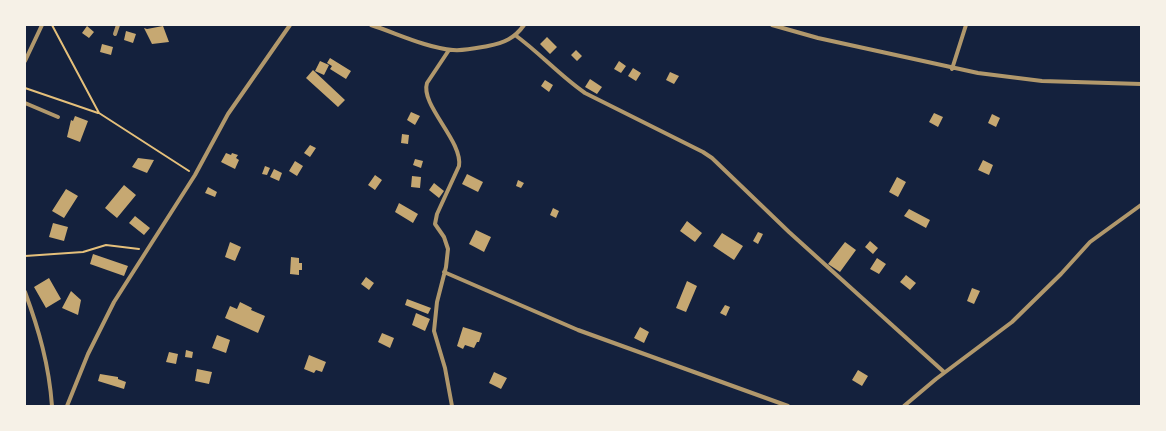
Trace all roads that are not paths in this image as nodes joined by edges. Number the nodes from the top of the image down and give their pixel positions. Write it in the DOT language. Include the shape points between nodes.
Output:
graph roads {
  1 [pos="42,25"];
  2 [pos="118,25"];
  3 [pos="290,25"];
  4 [pos="371,25"];
  5 [pos="524,25"];
  6 [pos="772,25"];
  7 [pos="966,25"];
  8 [pos="114,34"];
  9 [pos="515,35"];
  10 [pos="449,50"];
  11 [pos="25,61"];
  12 [pos="952,69"];
  13 [pos="1141,84"];
  14 [pos="25,103"];
  15 [pos="58,117"];
  16 [pos="1141,205"];
  17 [pos="444,272"];
  18 [pos="25,292"];
  19 [pos="944,372"];
  20 [pos="52,406"];
  21 [pos="67,406"];
  22 [pos="452,406"];
  23 [pos="788,406"];
  24 [pos="904,406"];
  1 -- 11 [label="street"];
  2 -- 8 [label="street"];
  3 -- 21 [label="street" via="228,114 195,175 106,316"];
  4 -- 10 [label="street"];
  5 -- 9 [label="street"];
  6 -- 12 [label="street"];
  7 -- 12 [label="street"];
  9 -- 10 [label="street" via="493,45"];
  9 -- 19 [label="street" via="585,93 712,158"];
  10 -- 17 [label="street" via="425,87 459,161 435,219 448,249"];
  12 -- 13 [label="street" via="1042,81"];
  14 -- 15 [label="street"];
  16 -- 19 [label="street" via="1090,242 1012,322"];
  17 -- 22 [label="street" via="434,331"];
  17 -- 23 [label="street" via="578,330"];
  18 -- 20 [label="street" via="43,344"];
  19 -- 24 [label="street"];
}
